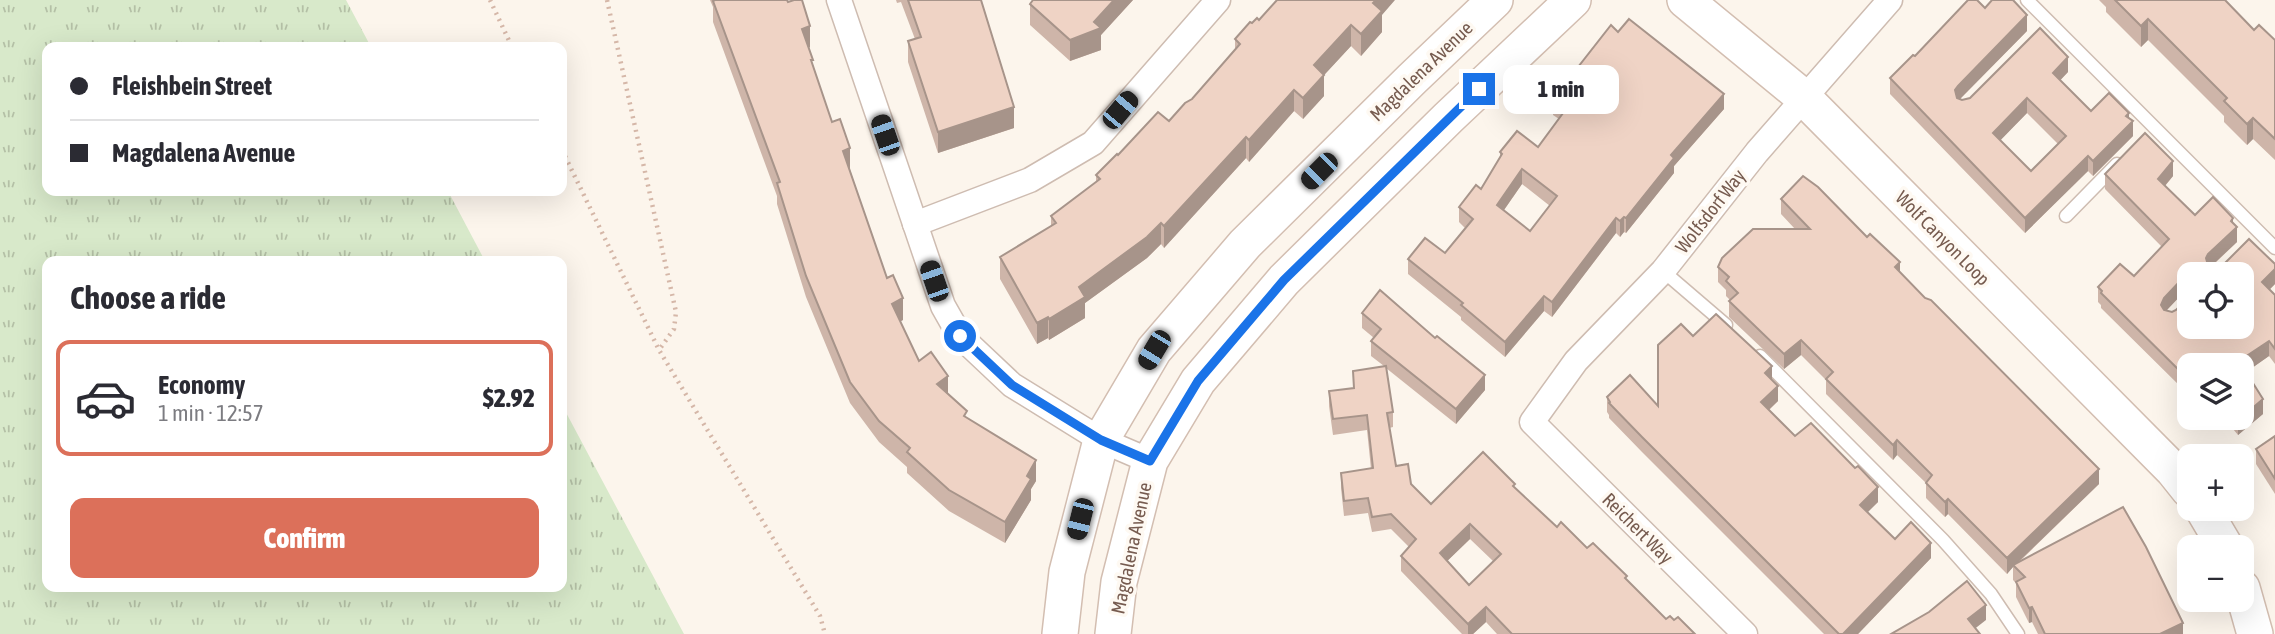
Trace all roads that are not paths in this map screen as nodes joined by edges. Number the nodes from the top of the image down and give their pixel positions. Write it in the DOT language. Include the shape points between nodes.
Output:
graph roads {
  1 [pos="839,0"];
  2 [pos="1217,0"];
  3 [pos="1495,0"];
  4 [pos="1573,0"];
  5 [pos="1685,0"];
  6 [pos="1890,0"];
  7 [pos="2027,0"];
  8 [pos="1803,97"];
  9 [pos="2154,127"];
  10 [pos="2144,137"];
  11 [pos="2125,156"];
  12 [pos="2066,216"];
  13 [pos="915,224"];
  14 [pos="2275,248"];
  15 [pos="1663,271"];
  16 [pos="1734,332"];
  17 [pos="1748,345"];
  18 [pos="1532,422"];
  19 [pos="1101,440"];
  20 [pos="1150,461"];
  21 [pos="2177,475"];
  22 [pos="2249,612"];
  23 [pos="1059,634"];
  24 [pos="1113,634"];
  25 [pos="1745,634"];
  26 [pos="2018,634"];
  27 [pos="2255,634"];
  1 -- 13 [label="street"];
  2 -- 13 [label="street" via="1093,143 1030,180"];
  3 -- 19 [label="street, Magdalena Avenue" via="1245,244 1154,350"];
  4 -- 20 [label="street, Magdalena Avenue" via="1284,280 1198,381"];
  5 -- 8 [label="street, Wolf Canyon Loop"];
  6 -- 8 [label="street, Wolfsdorf Way"];
  7 -- 9 [label="lane" via="2044,26"];
  8 -- 15 [label="street, Wolfsdorf Way"];
  8 -- 21 [label="street, Wolf Canyon Loop"];
  9 -- 10 [label="lane"];
  9 -- 14 [label="lane" via="2255,236"];
  11 -- 12 [label="lane"];
  13 -- 19 [label="street" via="943,306 960,336 1012,385"];
  15 -- 16 [label="lane"];
  15 -- 18 [label="street, Wolfsdorf Way" via="1576,361"];
  17 -- 26 [label="lane" via="1943,540 1991,594"];
  18 -- 25 [label="street, Reichert Way"];
  19 -- 20 [label="street"];
  19 -- 23 [label="street, Magdalena Avenue" via="1067,572"];
  20 -- 24 [label="street, Magdalena Avenue" via="1119,582"];
  22 -- 27 [label="street"];
}
